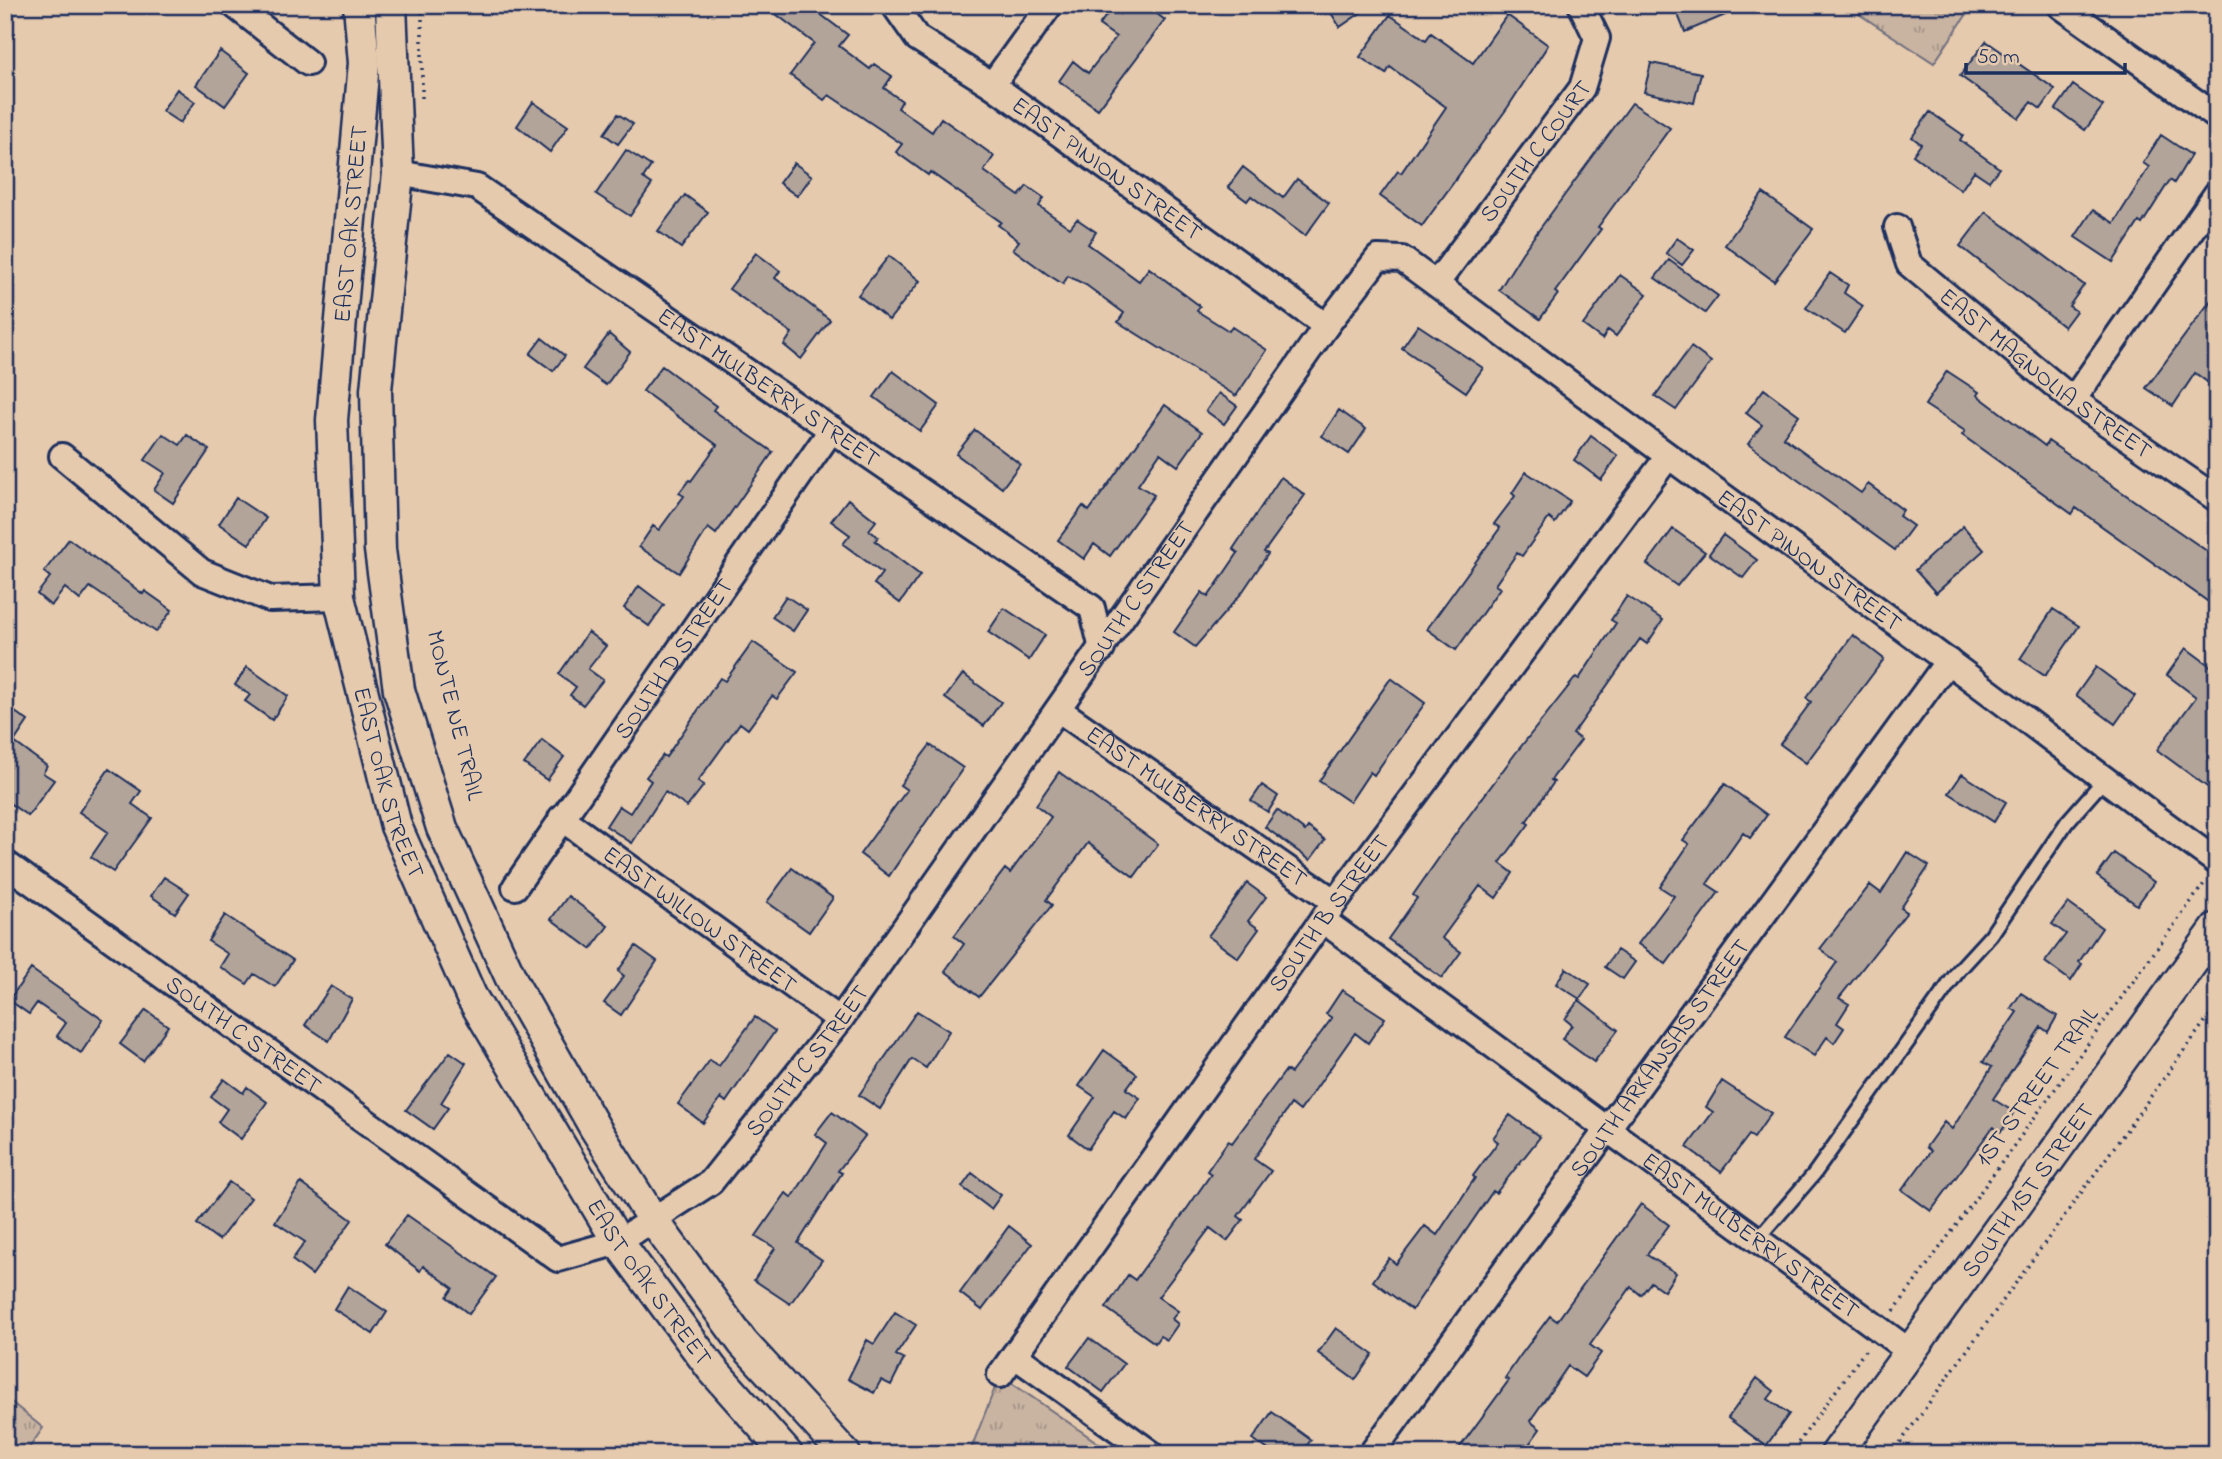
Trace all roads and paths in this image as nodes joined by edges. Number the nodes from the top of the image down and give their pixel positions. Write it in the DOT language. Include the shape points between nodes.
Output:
graph roads {
  1 [pos="234,5"];
  2 [pos="359,5"];
  3 [pos="391,5"];
  4 [pos="399,5"];
  5 [pos="422,5"];
  6 [pos="894,5"];
  7 [pos="1050,5"];
  8 [pos="1581,5"];
  9 [pos="2061,6"];
  10 [pos="395,35"];
  11 [pos="308,63"];
  12 [pos="992,85"];
  13 [pos="422,106"];
  14 [pos="2217,117"];
  15 [pos="398,173"];
  16 [pos="2217,193"];
  17 [pos="1897,227"];
  18 [pos="1402,259"];
  19 [pos="1436,284"];
  20 [pos="1326,326"];
  21 [pos="2073,400"];
  22 [pos="832,429"];
  23 [pos="62,456"];
  24 [pos="1667,458"];
  25 [pos="2217,499"];
  26 [pos="339,597"];
  27 [pos="1102,649"];
  28 [pos="1948,661"];
  29 [pos="1059,710"];
  30 [pos="2104,780"];
  31 [pos="561,818"];
  32 [pos="5,863"];
  33 [pos="2211,872"];
  34 [pos="515,887"];
  35 [pos="1330,911"];
  36 [pos="2217,928"];
  37 [pos="2217,1005"];
  38 [pos="840,1020"];
  39 [pos="1609,1128"];
  40 [pos="653,1220"];
  41 [pos="1758,1238"];
  42 [pos="618,1242"];
  43 [pos="1895,1310"];
  44 [pos="1868,1346"];
  45 [pos="1909,1351"];
  46 [pos="787,1454"];
  47 [pos="845,1454"];
  48 [pos="1152,1454"];
  49 [pos="1371,1454"];
  50 [pos="1790,1454"];
  51 [pos="1836,1454"];
  52 [pos="1892,1454"];
  1 -- 11 [label="street"];
  2 -- 26 [label="street, EAST OAK STREET" via="364,63 332,420"];
  3 -- 10 [label="street, EAST OAK STREET"];
  4 -- 10 [label="street, EAST OAK STREET"];
  5 -- 13 [label="path"];
  6 -- 12 [label="street, EAST PINION STREET" via="917,38"];
  7 -- 12 [label="street"];
  8 -- 19 [label="street, SOUTH C COURT" via="1597,38 1582,88"];
  9 -- 14 [label="street"];
  10 -- 15 [label="street, EAST OAK STREET"];
  12 -- 20 [label="street, EAST PINION STREET"];
  15 -- 22 [label="street, EAST MULBERRY STREET" via="477,187"];
  15 -- 40 [label="street, EAST OAK STREET" via="376,390 380,550 400,690 442,828 514,987"];
  16 -- 21 [label="street"];
  17 -- 21 [label="street, EAST MAGNOLIA STREET" via="1909,264"];
  18 -- 19 [label="street, EAST PINON STREET"];
  18 -- 20 [label="street, SOUTH C STREET" via="1378,258"];
  19 -- 24 [label="street, EAST PINON STREET"];
  20 -- 27 [label="street, SOUTH C STREET"];
  21 -- 25 [label="street, EAST MAGNOLIA STREET"];
  22 -- 27 [label="street, EAST MULBERRY STREET" via="1092,608"];
  22 -- 31 [label="street, SOUTH D STREET"];
  23 -- 26 [label="street" via="202,572 270,599"];
  24 -- 28 [label="street, EAST PINON STREET"];
  24 -- 35 [label="street, SOUTH B STREET"];
  26 -- 42 [label="street, EAST OAK STREET" via="401,838 471,996"];
  27 -- 29 [label="street, SOUTH C STREET"];
  28 -- 30 [label="street, EAST PINON STREET"];
  28 -- 39 [label="street, SOUTH ARKANSAS STREET"];
  29 -- 35 [label="street, EAST MULBERRY STREET"];
  29 -- 38 [label="street, SOUTH C STREET"];
  30 -- 33 [label="street, EAST PINON STREET"];
  30 -- 41 [label="lane" via="2067,822 1991,935 1959,970 1814,1174"];
  31 -- 34 [label="street, SOUTH D STREET"];
  31 -- 38 [label="street, EAST WILLOW STREET"];
  32 -- 42 [label="street, SOUTH C STREET" via="558,1259"];
  33 -- 43 [label="path, 1ST STREET TRAIL"];
  35 -- 39 [label="street, EAST MULBERRY STREET"];
  35 -- 48 [label="street, SOUTH B STREET" via="1007,1365"];
  36 -- 45 [label="street, SOUTH 1ST STREET"];
  37 -- 52 [label="path"];
  38 -- 40 [label="street, SOUTH C STREET" via="711,1182"];
  39 -- 41 [label="street, EAST MULBERRY STREET"];
  39 -- 49 [label="street, SOUTH ARKANSAS STREET"];
  40 -- 42 [label="street, SOUTH C STREET"];
  40 -- 47 [label="street, EAST OAK STREET" via="743,1343"];
  41 -- 45 [label="street, EAST MULBERRY STREET"];
  42 -- 46 [label="street, EAST OAK STREET" via="712,1369"];
  44 -- 50 [label="path"];
  45 -- 51 [label="street, SOUTH 1ST STREET"];
}
